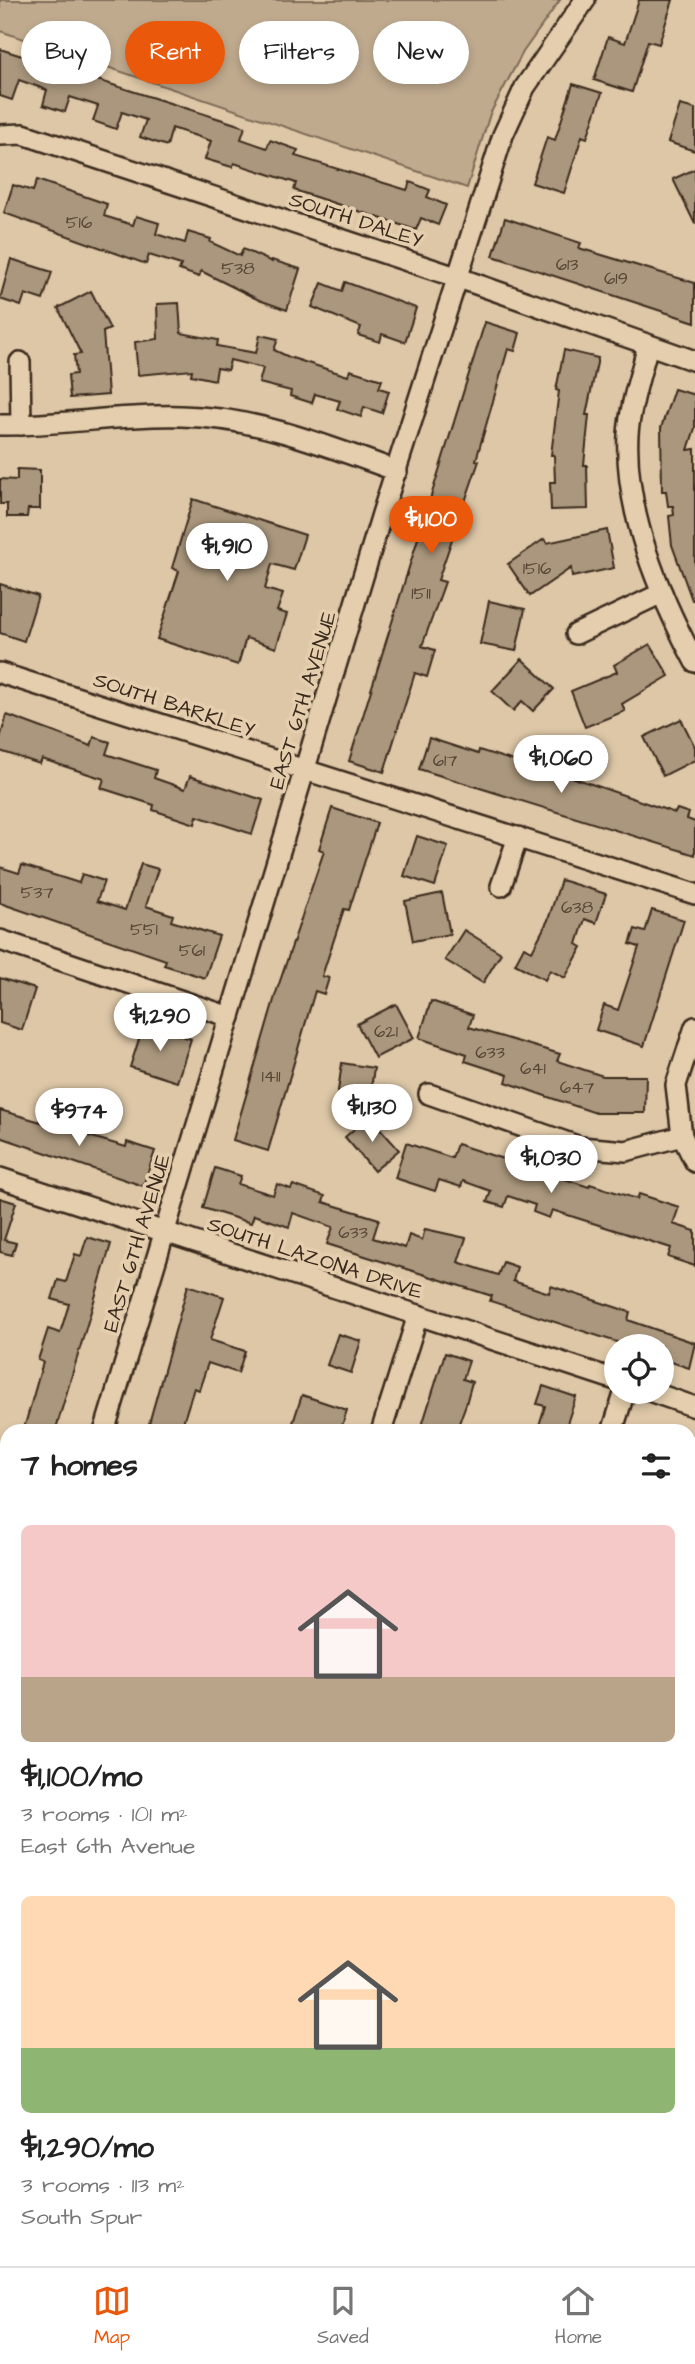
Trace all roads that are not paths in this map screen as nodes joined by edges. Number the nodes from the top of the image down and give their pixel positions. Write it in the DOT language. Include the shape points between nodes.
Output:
graph roads {
  1 [pos="585,0"];
  2 [pos="0,135"];
  3 [pos="459,278"];
  4 [pos="648,345"];
  5 [pos="695,361"];
  6 [pos="20,362"];
  7 [pos="0,425"];
  8 [pos="21,425"];
  9 [pos="397,471"];
  10 [pos="662,593"];
  11 [pos="576,634"];
  12 [pos="695,662"];
  13 [pos="0,673"];
  14 [pos="305,772"];
  15 [pos="518,837"];
  16 [pos="501,886"];
  17 [pos="695,894"];
  18 [pos="0,940"];
  19 [pos="230,1017"];
  20 [pos="695,1027"];
  21 [pos="429,1094"];
  22 [pos="682,1136"];
  23 [pos="695,1161"];
  24 [pos="0,1178"];
  25 [pos="164,1233"];
  26 [pos="418,1315"];
  27 [pos="604,1376"];
  28 [pos="674,1400"];
  29 [pos="621,1404"];
  30 [pos="695,1407"];
  31 [pos="106,1424"];
  32 [pos="384,1424"];
  33 [pos="615,1424"];
  1 -- 3 [label="street, EAST 6TH AVENUE" via="525,87 503,135"];
  2 -- 3 [label="street, SOUTH DALEY" via="23,134"];
  3 -- 4 [label="street, SOUTH DALEY"];
  3 -- 9 [label="street, EAST 6TH AVENUE"];
  4 -- 5 [label="street, SOUTH DALEY"];
  4 -- 10 [label="street" via="628,433 633,503"];
  6 -- 8 [label="street"];
  7 -- 8 [label="street"];
  8 -- 9 [label="street" via="110,416 184,416 303,437"];
  9 -- 14 [label="street, EAST 6TH AVENUE"];
  10 -- 11 [label="street"];
  10 -- 12 [label="street"];
  13 -- 14 [label="street, SOUTH BARKLEY"];
  14 -- 15 [label="street, SOUTH BARKLEY"];
  14 -- 19 [label="street, EAST 6TH AVENUE"];
  15 -- 16 [label="street"];
  15 -- 17 [label="street, SOUTH BARKLEY"];
  18 -- 19 [label="street"];
  19 -- 25 [label="street, EAST 6TH AVENUE"];
  20 -- 22 [label="street" via="676,1085"];
  21 -- 22 [label="street" via="580,1147 626,1151"];
  22 -- 23 [label="street"];
  24 -- 25 [label="street, SOUTH LAZONA DRIVE"];
  25 -- 26 [label="street, SOUTH LAZONA DRIVE"];
  25 -- 31 [label="street, EAST 6TH AVENUE"];
  26 -- 27 [label="street, SOUTH LAZONA DRIVE"];
  26 -- 32 [label="street"];
  28 -- 30 [label="street"];
  29 -- 33 [label="street"];
}
